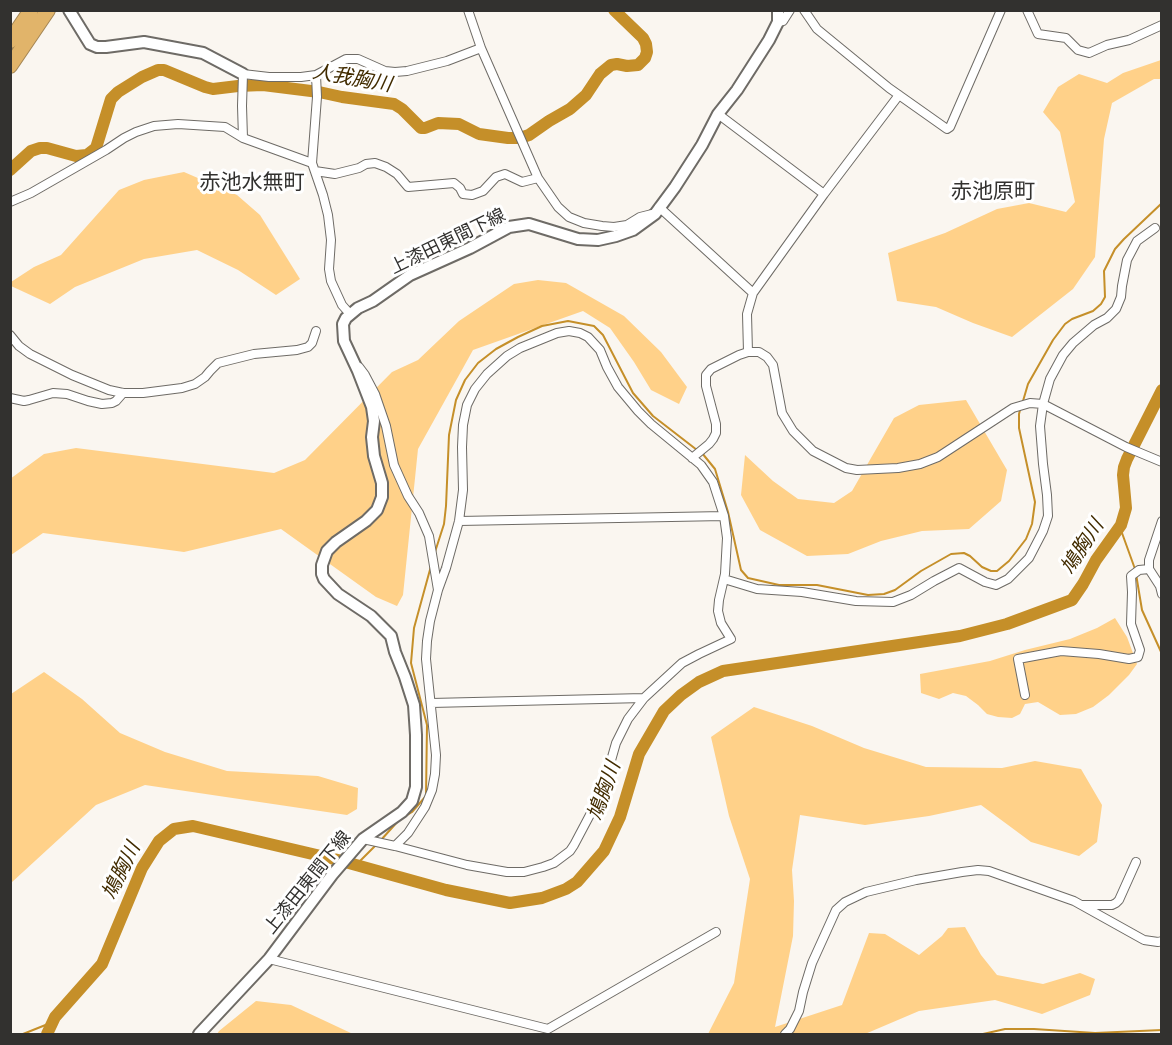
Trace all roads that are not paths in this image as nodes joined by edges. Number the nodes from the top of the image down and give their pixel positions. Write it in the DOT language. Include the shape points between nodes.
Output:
graph roads {
  1 [pos="31,10"];
  2 [pos="48,10"];
  3 [pos="69,10"];
  4 [pos="468,10"];
  5 [pos="778,10"];
  6 [pos="790,10"];
  7 [pos="804,10"];
  8 [pos="1001,10"];
  9 [pos="1028,10"];
  10 [pos="778,22"];
  11 [pos="1161,25"];
  12 [pos="10,41"];
  13 [pos="481,48"];
  14 [pos="10,66"];
  15 [pos="243,74"];
  16 [pos="316,75"];
  17 [pos="898,95"];
  18 [pos="718,114"];
  19 [pos="243,138"];
  20 [pos="313,167"];
  21 [pos="538,178"];
  22 [pos="824,194"];
  23 [pos="10,202"];
  24 [pos="657,211"];
  25 [pos="1155,228"];
  26 [pos="753,293"];
  27 [pos="350,314"];
  28 [pos="316,331"];
  29 [pos="10,335"];
  30 [pos="748,352"];
  31 [pos="350,357"];
  32 [pos="123,393"];
  33 [pos="10,398"];
  34 [pos="1043,404"];
  35 [pos="692,458"];
  36 [pos="1161,462"];
  37 [pos="724,516"];
  38 [pos="459,520"];
  39 [pos="1161,521"];
  40 [pos="1149,569"];
  41 [pos="724,579"];
  42 [pos="438,590"];
  43 [pos="1161,594"];
  44 [pos="1025,695"];
  45 [pos="644,698"];
  46 [pos="431,703"];
  47 [pos="363,839"];
  48 [pos="395,846"];
  49 [pos="1136,862"];
  50 [pos="1081,905"];
  51 [pos="716,932"];
  52 [pos="1161,941"];
  53 [pos="268,959"];
  54 [pos="199,1035"];
  55 [pos="785,1035"];
  1 -- 12 [label="highway"];
  2 -- 14 [label="highway"];
  3 -- 15 [label="main road" via="90,44 97,47 144,42 203,53"];
  4 -- 13 [label="street"];
  5 -- 10 [label="main road, 上漆田東間下線"];
  6 -- 10 [label="street"];
  7 -- 17 [label="street" via="817,29"];
  8 -- 17 [label="street" via="950,127 947,129"];
  9 -- 11 [label="street" via="1038,34 1066,38 1078,50 1089,53"];
  10 -- 18 [label="main road, 上漆田東間下線" via="742,83"];
  13 -- 16 [label="street" via="447,61 395,72 346,59"];
  13 -- 21 [label="street"];
  15 -- 16 [label="street"];
  15 -- 19 [label="street"];
  16 -- 20 [label="street"];
  17 -- 22 [label="street"];
  18 -- 22 [label="street"];
  18 -- 24 [label="main road, 上漆田東間下線"];
  19 -- 20 [label="street"];
  19 -- 23 [label="street" via="225,127 154,126 124,138 31,194"];
  20 -- 21 [label="street" via="335,174 375,163 397,174 408,187 454,183 463,194 472,195 505,174 522,182"];
  20 -- 27 [label="street" via="328,215 331,281"];
  21 -- 24 [label="street" via="558,207 584,223 627,225"];
  22 -- 26 [label="street"];
  24 -- 26 [label="street"];
  24 -- 27 [label="main road, 上漆田東間下線" via="633,230 598,240 578,239 529,224 509,227 410,275"];
  25 -- 34 [label="street" via="1137,241 1127,260 1116,309 1063,355"];
  26 -- 30 [label="street" via="747,314"];
  27 -- 31 [label="main road, 上漆田東間下線" via="343,324"];
  28 -- 32 [label="street" via="308,347 218,363 195,384"];
  29 -- 32 [label="street" via="30,354 72,375"];
  30 -- 34 [label="street" via="759,352 773,365 782,413 803,442 813,451 857,470 920,464 938,457 1013,408"];
  30 -- 35 [label="street" via="706,375 716,433"];
  31 -- 42 [label="street" via="375,394 394,465 429,536"];
  31 -- 47 [label="main road, 上漆田東間下線" via="372,407 374,456 382,497 366,521 327,551 322,574 338,594 371,616 391,636 414,705 416,735 416,788 412,801"];
  32 -- 33 [label="street" via="116,401 102,404 53,393 24,401"];
  34 -- 36 [label="street"];
  34 -- 41 [label="street" via="1040,426 1047,516 1029,558 1004,582 985,582 959,568 893,602 757,589"];
  35 -- 37 [label="street" via="711,477"];
  35 -- 38 [label="street" via="638,411 618,387 600,350 588,336 557,333 507,356 475,389 463,425"];
  37 -- 38 [label="street"];
  37 -- 41 [label="street"];
  38 -- 42 [label="street"];
  39 -- 40 [label="street"];
  40 -- 43 [label="street"];
  40 -- 44 [label="street" via="1131,576 1131,624 1140,650 1138,657 1061,651 1018,659"];
  41 -- 45 [label="street" via="718,611 731,639 682,663"];
  42 -- 46 [label="street" via="427,642"];
  45 -- 46 [label="street"];
  45 -- 48 [label="street" via="616,743 579,837 555,863 524,872 507,872"];
  46 -- 48 [label="street" via="436,755 432,790 408,833"];
  47 -- 48 [label="street"];
  47 -- 53 [label="main road, 上漆田東間下線"];
  49 -- 50 [label="street" via="1116,903"];
  50 -- 52 [label="street" via="1144,940"];
  50 -- 55 [label="street" via="978,870 866,892 836,909 812,963 799,1011"];
  51 -- 53 [label="street" via="548,1029"];
  53 -- 54 [label="main road, 上漆田東間下線"];
}
